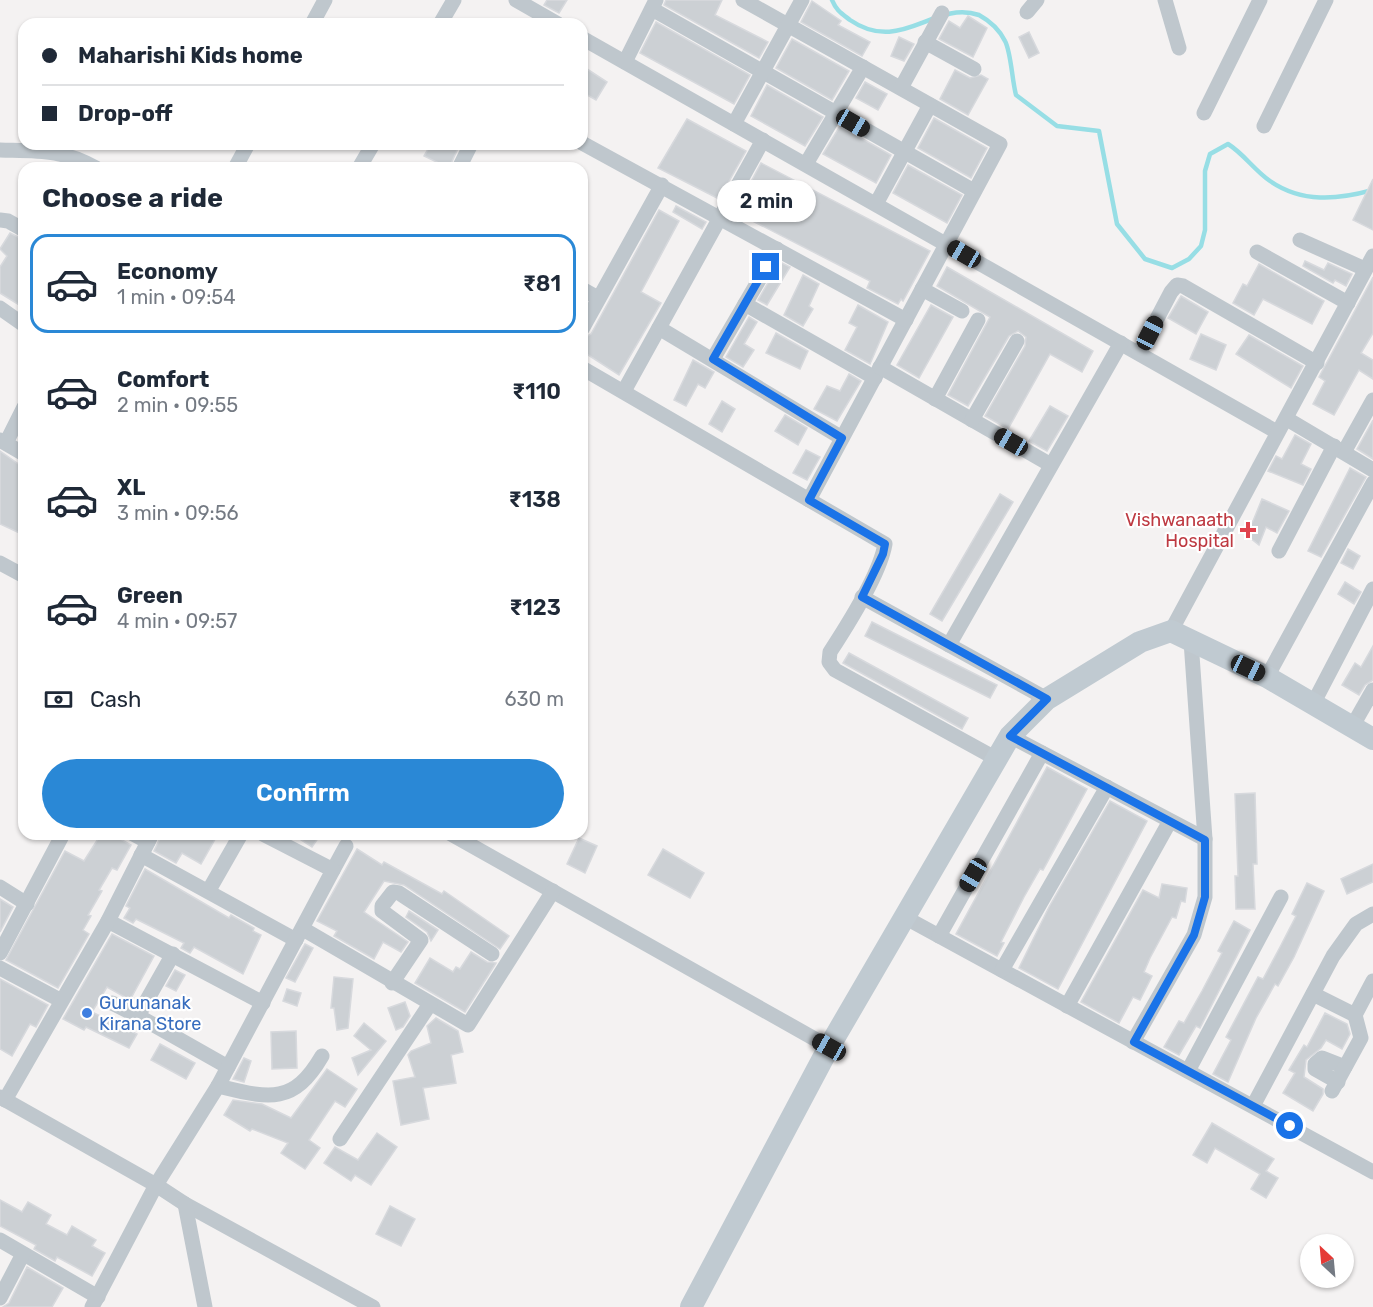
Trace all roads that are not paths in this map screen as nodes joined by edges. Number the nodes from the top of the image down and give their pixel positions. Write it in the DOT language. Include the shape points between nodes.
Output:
graph roads {
  1 [pos="325,0"];
  2 [pos="454,0"];
  3 [pos="516,0"];
  4 [pos="743,0"];
  5 [pos="802,0"];
  6 [pos="1037,0"];
  7 [pos="1165,0"];
  8 [pos="1260,0"];
  9 [pos="1326,0"];
  10 [pos="654,4"];
  11 [pos="1027,12"];
  12 [pos="942,13"];
  13 [pos="315,18"];
  14 [pos="444,18"];
  15 [pos="548,18"];
  16 [pos="789,26"];
  17 [pos="588,41"];
  18 [pos="925,42"];
  19 [pos="1179,48"];
  20 [pos="625,62"];
  21 [pos="863,68"];
  22 [pos="974,69"];
  23 [pos="763,72"];
  24 [pos="901,88"];
  25 [pos="930,105"];
  26 [pos="836,113"];
  27 [pos="1204,113"];
  28 [pos="734,124"];
  29 [pos="1264,126"];
  30 [pos="763,140"];
  31 [pos="588,146"];
  32 [pos="0,150"];
  33 [pos="904,152"];
  34 [pos="73,162"];
  35 [pos="806,164"];
  36 [pos="662,185"];
  37 [pos="974,191"];
  38 [pos="876,204"];
  39 [pos="720,217"];
  40 [pos="0,220"];
  41 [pos="18,227"];
  42 [pos="1300,240"];
  43 [pos="946,244"];
  44 [pos="777,249"];
  45 [pos="1257,252"];
  46 [pos="1369,263"];
  47 [pos="922,289"];
  48 [pos="588,292"];
  49 [pos="598,298"];
  50 [pos="1348,303"];
  51 [pos="745,304"];
  52 [pos="0,308"];
  53 [pos="962,311"];
  54 [pos="588,317"];
  55 [pos="906,320"];
  56 [pos="978,320"];
  57 [pos="18,321"];
  58 [pos="659,328"];
  59 [pos="1017,341"];
  60 [pos="1121,344"];
  61 [pos="1139,353"];
  62 [pos="713,359"];
  63 [pos="1317,363"];
  64 [pos="588,371"];
  65 [pos="877,373"];
  66 [pos="624,392"];
  67 [pos="935,399"];
  68 [pos="1373,400"];
  69 [pos="18,416"];
  70 [pos="1287,419"];
  71 [pos="972,420"];
  72 [pos="1277,432"];
  73 [pos="842,438"];
  74 [pos="3,441"];
  75 [pos="1339,449"];
  76 [pos="18,450"];
  77 [pos="1051,465"];
  78 [pos="1373,470"];
  79 [pos="1373,483"];
  80 [pos="809,500"];
  81 [pos="1279,550"];
  82 [pos="0,563"];
  83 [pos="18,572"];
  84 [pos="1373,589"];
  85 [pos="862,597"];
  86 [pos="1181,636"];
  87 [pos="949,645"];
  88 [pos="1267,677"];
  89 [pos="1373,690"];
  90 [pos="1047,699"];
  91 [pos="1313,704"];
  92 [pos="1352,727"];
  93 [pos="1010,736"];
  94 [pos="1373,739"];
  95 [pos="1042,753"];
  96 [pos="995,758"];
  97 [pos="1107,787"];
  98 [pos="1170,820"];
  99 [pos="60,840"];
  100 [pos="238,840"];
  101 [pos="275,840"];
  102 [pos="462,840"];
  103 [pos="1205,840"];
  104 [pos="147,844"];
  105 [pos="346,846"];
  106 [pos="333,870"];
  107 [pos="0,887"];
  108 [pos="209,890"];
  109 [pos="553,891"];
  110 [pos="1281,897"];
  111 [pos="27,904"];
  112 [pos="1373,914"];
  113 [pos="906,918"];
  114 [pos="108,921"];
  115 [pos="300,935"];
  116 [pos="939,936"];
  117 [pos="0,953"];
  118 [pos="173,954"];
  119 [pos="492,954"];
  120 [pos="0,968"];
  121 [pos="1002,970"];
  122 [pos="1373,981"];
  123 [pos="392,983"];
  124 [pos="1313,994"];
  125 [pos="60,1000"];
  126 [pos="111,1002"];
  127 [pos="262,1003"];
  128 [pos="430,1004"];
  129 [pos="1067,1005"];
  130 [pos="1355,1015"];
  131 [pos="138,1016"];
  132 [pos="1367,1041"];
  133 [pos="1134,1042"];
  134 [pos="829,1047"];
  135 [pos="322,1056"];
  136 [pos="228,1067"];
  137 [pos="1345,1067"];
  138 [pos="1188,1071"];
  139 [pos="218,1086"];
  140 [pos="2,1098"];
  141 [pos="1253,1106"];
  142 [pos="340,1139"];
  143 [pos="1373,1172"];
  144 [pos="156,1185"];
  145 [pos="185,1204"];
  146 [pos="0,1240"];
  147 [pos="23,1254"];
  148 [pos="0,1298"];
  149 [pos="95,1302"];
  150 [pos="205,1307"];
  151 [pos="373,1307"];
  152 [pos="691,1307"];
  1 -- 13 [label="street"];
  2 -- 14 [label="street"];
  3 -- 15 [label="street"];
  4 -- 16 [label="street"];
  5 -- 16 [label="street"];
  6 -- 11 [label="street"];
  7 -- 19 [label="street"];
  8 -- 27 [label="street"];
  9 -- 29 [label="street"];
  10 -- 20 [label="street"];
  10 -- 23 [label="street"];
  12 -- 18 [label="street"];
  16 -- 21 [label="street"];
  16 -- 23 [label="street"];
  17 -- 20 [label="street"];
  18 -- 22 [label="street"];
  18 -- 24 [label="street"];
  20 -- 28 [label="street"];
  21 -- 24 [label="street"];
  21 -- 26 [label="street"];
  23 -- 26 [label="street"];
  23 -- 28 [label="street"];
  24 -- 25 [label="street"];
  25 -- 33 [label="street"];
  25 -- 37 [label="street" via="1000,144"];
  26 -- 33 [label="street"];
  26 -- 35 [label="street"];
  28 -- 30 [label="street"];
  30 -- 35 [label="street"];
  30 -- 39 [label="street"];
  31 -- 36 [label="street"];
  32 -- 34 [label="street" via="60,152"];
  33 -- 37 [label="street"];
  33 -- 38 [label="street"];
  35 -- 38 [label="street"];
  36 -- 39 [label="street"];
  36 -- 49 [label="street"];
  37 -- 43 [label="street"];
  38 -- 43 [label="street"];
  39 -- 44 [label="street"];
  39 -- 58 [label="street"];
  40 -- 41 [label="street"];
  42 -- 46 [label="street"];
  43 -- 47 [label="street"];
  43 -- 60 [label="street"];
  44 -- 51 [label="street"];
  44 -- 55 [label="street"];
  45 -- 50 [label="street"];
  46 -- 50 [label="street"];
  47 -- 53 [label="street"];
  47 -- 55 [label="street"];
  48 -- 49 [label="street"];
  49 -- 54 [label="street"];
  50 -- 63 [label="street"];
  51 -- 62 [label="street"];
  51 -- 65 [label="street"];
  52 -- 57 [label="street"];
  55 -- 65 [label="street"];
  56 -- 67 [label="street"];
  58 -- 62 [label="street"];
  58 -- 66 [label="street"];
  59 -- 71 [label="street"];
  60 -- 61 [label="street"];
  60 -- 77 [label="street"];
  61 -- 63 [label="street" via="1177,285"];
  61 -- 72 [label="street"];
  62 -- 73 [label="street"];
  63 -- 70 [label="street"];
  64 -- 66 [label="street"];
  65 -- 67 [label="street"];
  65 -- 73 [label="street"];
  66 -- 80 [label="street"];
  67 -- 71 [label="street"];
  68 -- 75 [label="street"];
  69 -- 74 [label="street"];
  70 -- 72 [label="street"];
  70 -- 75 [label="street"];
  71 -- 77 [label="street"];
  72 -- 86 [label="street"];
  73 -- 80 [label="street"];
  74 -- 76 [label="street"];
  75 -- 78 [label="street"];
  75 -- 81 [label="street"];
  77 -- 87 [label="street"];
  79 -- 88 [label="street"];
  80 -- 85 [label="street" via="885,544"];
  82 -- 83 [label="street"];
  84 -- 91 [label="street"];
  85 -- 87 [label="street"];
  85 -- 96 [label="street" via="830,652 829,662 835,670"];
  86 -- 88 [label="street"];
  86 -- 90 [label="street" via="1140,642"];
  86 -- 103 [label="street"];
  87 -- 90 [label="street"];
  88 -- 91 [label="street"];
  89 -- 92 [label="street"];
  90 -- 93 [label="street"];
  91 -- 92 [label="street"];
  92 -- 94 [label="street"];
  93 -- 95 [label="street"];
  93 -- 96 [label="street"];
  95 -- 97 [label="street"];
  95 -- 116 [label="street"];
  96 -- 113 [label="street"];
  97 -- 98 [label="street"];
  97 -- 121 [label="street"];
  98 -- 103 [label="street"];
  98 -- 129 [label="street"];
  99 -- 111 [label="street"];
  100 -- 108 [label="street"];
  101 -- 106 [label="street"];
  102 -- 109 [label="street"];
  103 -- 133 [label="street" via="1205,897 1194,935"];
  104 -- 108 [label="street"];
  104 -- 114 [label="street"];
  105 -- 106 [label="street"];
  106 -- 115 [label="street"];
  107 -- 111 [label="street"];
  108 -- 115 [label="street"];
  109 -- 128 [label="street" via="468,1025"];
  109 -- 134 [label="street"];
  110 -- 138 [label="street"];
  111 -- 117 [label="street"];
  112 -- 124 [label="street" via="1356,924"];
  113 -- 116 [label="street"];
  113 -- 134 [label="street"];
  114 -- 118 [label="street"];
  114 -- 125 [label="street"];
  115 -- 123 [label="street"];
  115 -- 127 [label="street"];
  116 -- 121 [label="street"];
  118 -- 127 [label="street"];
  118 -- 131 [label="street"];
  119 -- 123 [label="street" via="393,892 382,911 421,940"];
  120 -- 125 [label="street"];
  121 -- 129 [label="street"];
  122 -- 130 [label="street"];
  123 -- 128 [label="street"];
  124 -- 130 [label="street"];
  124 -- 141 [label="street"];
  125 -- 140 [label="street"];
  126 -- 131 [label="street"];
  127 -- 136 [label="street"];
  128 -- 142 [label="street"];
  129 -- 133 [label="street"];
  130 -- 132 [label="street"];
  131 -- 136 [label="street"];
  132 -- 137 [label="street"];
  133 -- 138 [label="street"];
  134 -- 152 [label="street"];
  135 -- 139 [label="street" via="310,1078 290,1093 254,1094"];
  136 -- 139 [label="street"];
  137 -- 137 [label="street" via="1335,1086 1315,1069 1315,1064 1322,1058"];
  138 -- 141 [label="street"];
  139 -- 144 [label="street"];
  140 -- 144 [label="street"];
  141 -- 143 [label="street"];
  144 -- 145 [label="street"];
  144 -- 149 [label="street"];
  145 -- 150 [label="street"];
  145 -- 151 [label="street"];
  146 -- 147 [label="street"];
  147 -- 148 [label="street"];
  147 -- 149 [label="street"];
}
